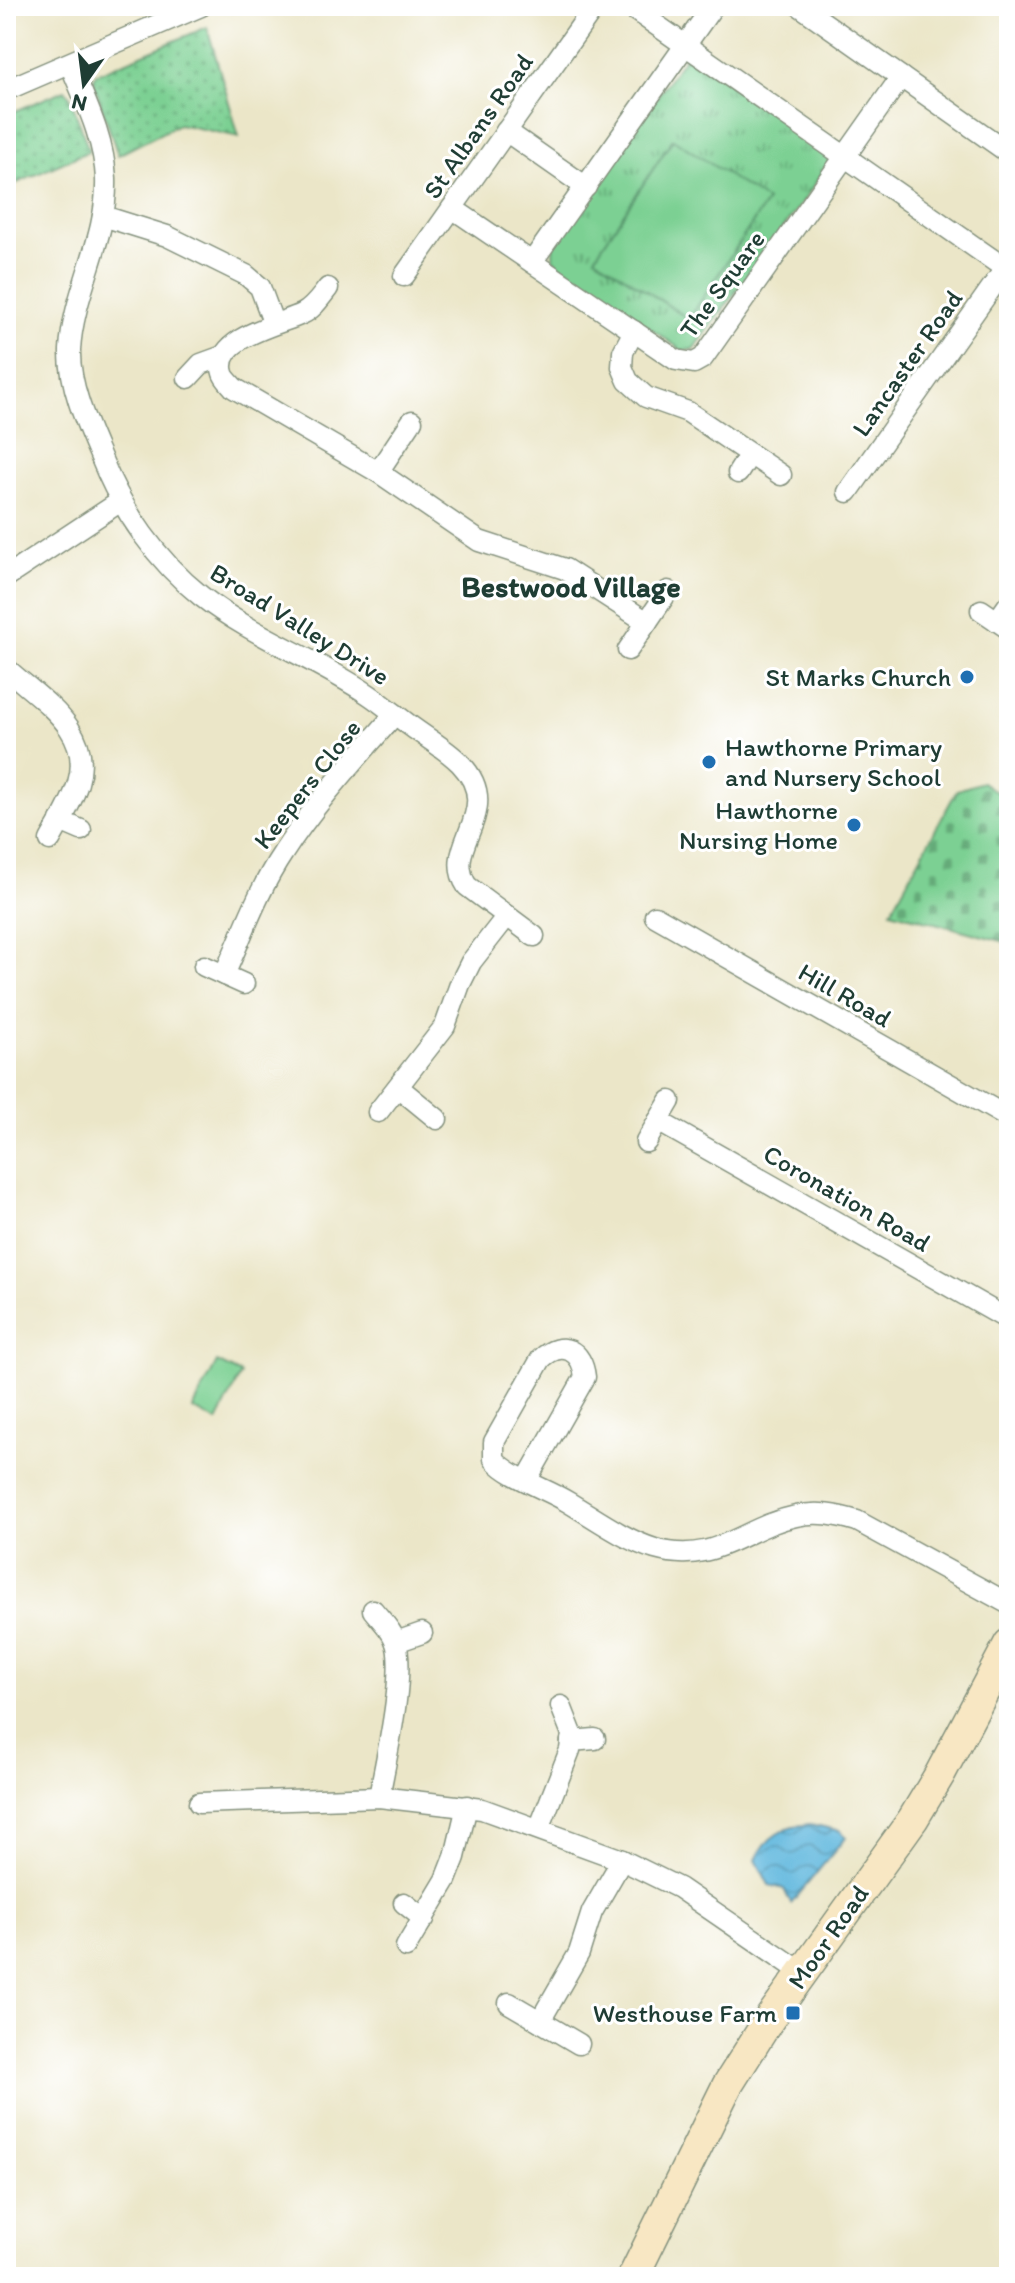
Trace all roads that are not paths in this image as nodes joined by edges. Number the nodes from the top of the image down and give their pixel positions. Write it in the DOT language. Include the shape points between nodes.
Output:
graph roads {
  1 [pos="201,6"];
  2 [pos="595,6"];
  3 [pos="629,6"];
  4 [pos="713,6"];
  5 [pos="800,6"];
  6 [pos="685,45"];
  7 [pos="70,64"];
  8 [pos="901,77"];
  9 [pos="6,90"];
  10 [pos="506,131"];
  11 [pos="1009,153"];
  12 [pos="845,156"];
  13 [pos="586,187"];
  14 [pos="452,208"];
  15 [pos="174,215"];
  16 [pos="103,216"];
  17 [pos="167,236"];
  18 [pos="532,262"];
  19 [pos="1008,267"];
  20 [pos="404,276"];
  21 [pos="328,288"];
  22 [pos="273,322"];
  23 [pos="634,331"];
  24 [pos="223,356"];
  25 [pos="188,378"];
  26 [pos="412,421"];
  27 [pos="750,454"];
  28 [pos="378,472"];
  29 [pos="738,473"];
  30 [pos="781,475"];
  31 [pos="848,492"];
  32 [pos="121,501"];
  33 [pos="6,577"];
  34 [pos="668,591"];
  35 [pos="647,622"];
  36 [pos="628,650"];
  37 [pos="6,668"];
  38 [pos="395,714"];
  39 [pos="60,821"];
  40 [pos="81,830"];
  41 [pos="50,840"];
  42 [pos="507,916"];
  43 [pos="655,916"];
  44 [pos="534,936"];
  45 [pos="204,966"];
  46 [pos="224,975"];
  47 [pos="244,984"];
  48 [pos="398,1087"];
  49 [pos="670,1101"];
  50 [pos="378,1112"];
  51 [pos="1009,1118"];
  52 [pos="437,1119"];
  53 [pos="658,1121"];
  54 [pos="646,1142"];
  55 [pos="1009,1320"];
  56 [pos="527,1479"];
  57 [pos="1009,1604"];
  58 [pos="373,1610"];
  59 [pos="422,1633"];
  60 [pos="396,1642"];
  61 [pos="1009,1644"];
  62 [pos="561,1706"];
  63 [pos="595,1739"];
  64 [pos="571,1741"];
  65 [pos="379,1797"];
  66 [pos="199,1803"];
  67 [pos="467,1806"];
  68 [pos="539,1829"];
  69 [pos="622,1860"];
  70 [pos="404,1903"];
  71 [pos="424,1919"];
  72 [pos="406,1947"];
  73 [pos="803,1973"];
  74 [pos="509,2003"];
  75 [pos="540,2021"];
  76 [pos="579,2044"];
  77 [pos="633,2277"];
  1 -- 7 [label="street"];
  2 -- 10 [label="street, St Albans Road"];
  3 -- 6 [label="street"];
  4 -- 6 [label="street"];
  5 -- 8 [label="street"];
  6 -- 12 [label="street"];
  6 -- 13 [label="street"];
  7 -- 9 [label="street"];
  7 -- 16 [label="street, Broad Valley Drive" via="104,157"];
  8 -- 11 [label="street"];
  8 -- 12 [label="street, The Square"];
  10 -- 13 [label="street"];
  10 -- 14 [label="street, St Albans Road"];
  12 -- 19 [label="street"];
  12 -- 23 [label="street, The Square" via="703,358 694,363 676,360"];
  13 -- 18 [label="street"];
  14 -- 18 [label="street, The Square"];
  14 -- 20 [label="street, St Albans Road"];
  15 -- 17 [label="street"];
  16 -- 17 [label="street"];
  16 -- 32 [label="street, Broad Valley Drive" via="70,352 77,393"];
  17 -- 22 [label="street" via="246,275 260,287"];
  18 -- 23 [label="street, The Square"];
  19 -- 31 [label="street, Lancaster Road"];
  21 -- 22 [label="street" via="301,315"];
  22 -- 24 [label="street" via="232,345"];
  23 -- 27 [label="street" via="623,352 628,381 646,397 688,412"];
  24 -- 25 [label="street" via="201,364"];
  24 -- 28 [label="street" via="223,373 234,388"];
  26 -- 28 [label="street"];
  27 -- 29 [label="street"];
  27 -- 30 [label="street"];
  28 -- 35 [label="street" via="487,544 565,569"];
  32 -- 33 [label="street"];
  32 -- 38 [label="street, Broad Valley Drive" via="160,556 201,596"];
  34 -- 35 [label="street"];
  35 -- 36 [label="street"];
  37 -- 39 [label="street" via="77,738 81,772"];
  38 -- 42 [label="street, Broad Valley Drive" via="472,779 476,817 462,852 461,877"];
  38 -- 46 [label="street, Keepers Close" via="281,855"];
  39 -- 40 [label="street"];
  39 -- 41 [label="street"];
  42 -- 44 [label="street, Broad Valley Drive"];
  42 -- 48 [label="street" via="471,962 445,1026"];
  43 -- 51 [label="street, Hill Road"];
  45 -- 46 [label="street"];
  46 -- 47 [label="street"];
  48 -- 50 [label="street"];
  48 -- 52 [label="street"];
  49 -- 53 [label="street"];
  53 -- 54 [label="street"];
  53 -- 55 [label="street, Coronation Road"];
  56 -- 56 [label="street" via="500,1467 494,1442 541,1359 549,1352 568,1350 584,1365 585,1377"];
  56 -- 57 [label="street" via="640,1543 673,1552 711,1551 800,1515 836,1515 857,1521"];
  58 -- 60 [label="street"];
  59 -- 60 [label="street"];
  60 -- 65 [label="street" via="391,1734"];
  61 -- 73 [label="main road, Moor Road" via="913,1819"];
  62 -- 64 [label="street"];
  63 -- 64 [label="street"];
  64 -- 68 [label="street"];
  65 -- 66 [label="street"];
  65 -- 67 [label="street"];
  67 -- 68 [label="street"];
  67 -- 71 [label="street" via="455,1857"];
  68 -- 69 [label="street"];
  69 -- 73 [label="street" via="679,1888"];
  69 -- 75 [label="street"];
  70 -- 71 [label="street"];
  71 -- 72 [label="street"];
  73 -- 77 [label="main road, Moor Road" via="727,2086"];
  74 -- 75 [label="street"];
  75 -- 76 [label="street"];
}
